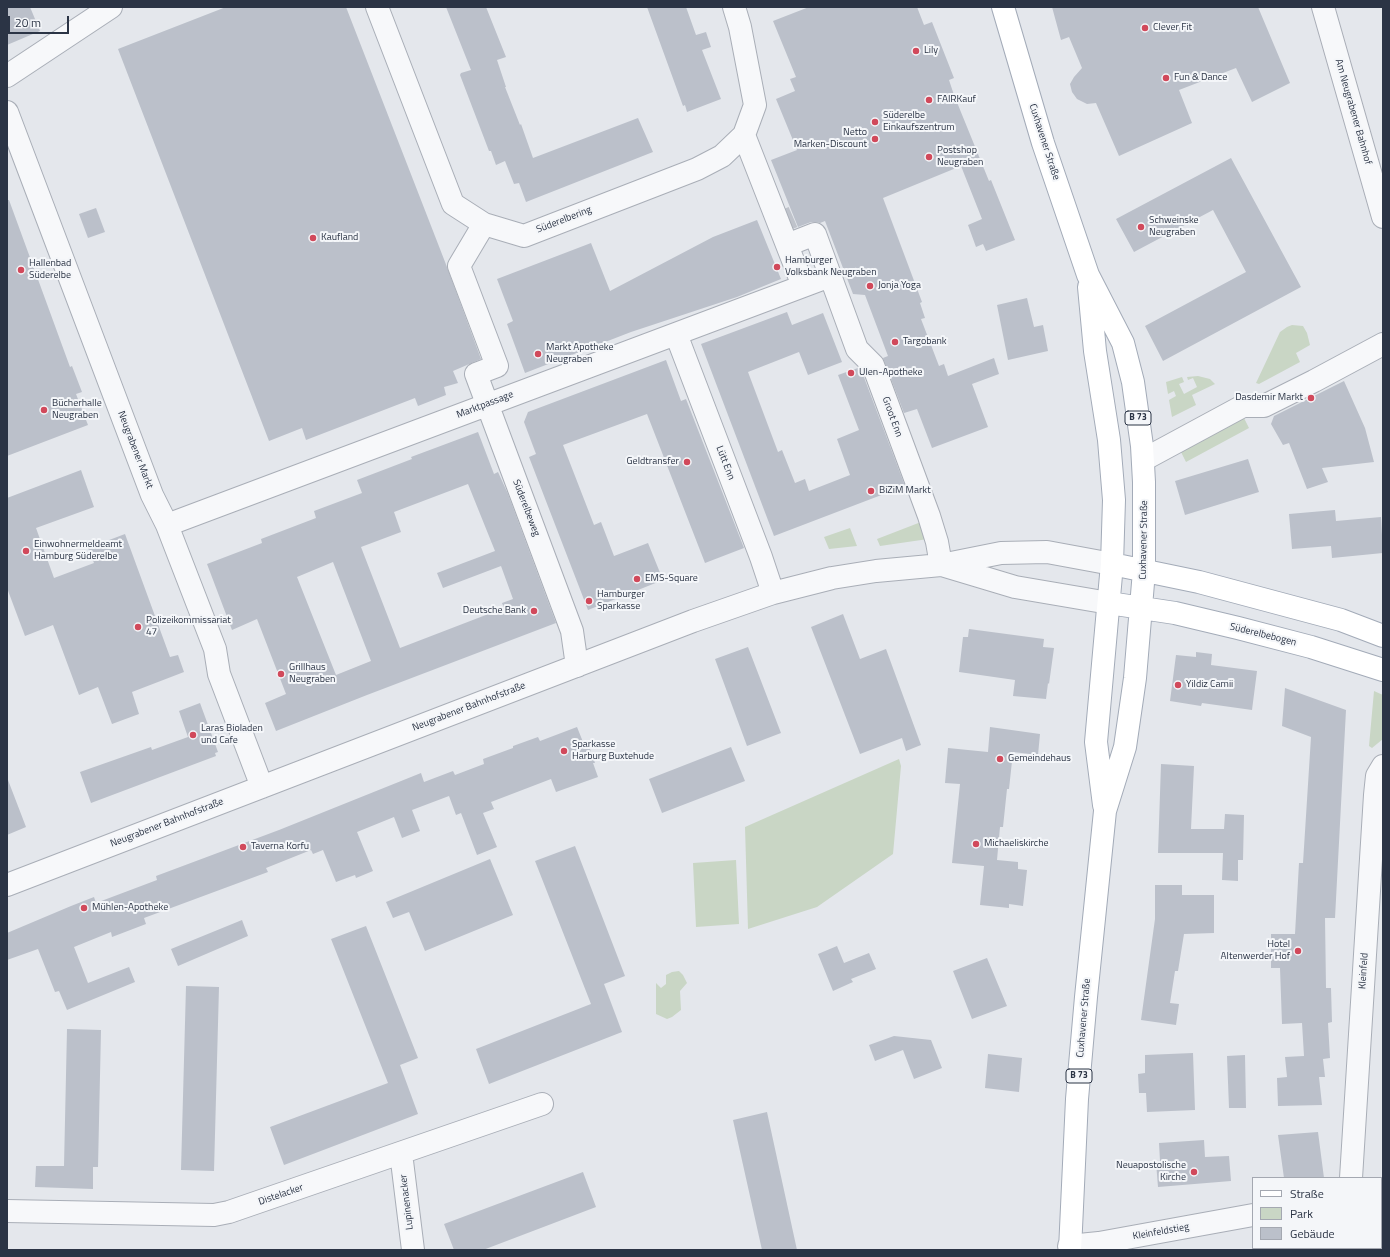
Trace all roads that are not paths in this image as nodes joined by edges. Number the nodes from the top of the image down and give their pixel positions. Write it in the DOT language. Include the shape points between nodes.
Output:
graph roads {
  1 [pos="111,7"];
  2 [pos="377,7"];
  3 [pos="734,7"];
  4 [pos="1003,7"];
  5 [pos="1323,7"];
  6 [pos="7,76"];
  7 [pos="7,112"];
  8 [pos="744,134"];
  9 [pos="1383,217"];
  10 [pos="484,224"];
  11 [pos="787,245"];
  12 [pos="1088,275"];
  13 [pos="830,276"];
  14 [pos="803,286"];
  15 [pos="676,334"];
  16 [pos="1383,344"];
  17 [pos="497,366"];
  18 [pos="509,396"];
  19 [pos="487,405"];
  20 [pos="1143,460"];
  21 [pos="167,525"];
  22 [pos="1112,564"];
  23 [pos="942,565"];
  24 [pos="1144,571"];
  25 [pos="773,594"];
  26 [pos="1109,603"];
  27 [pos="1142,608"];
  28 [pos="1383,636"];
  29 [pos="577,666"];
  30 [pos="1383,670"];
  31 [pos="1383,766"];
  32 [pos="262,787"];
  33 [pos="1105,811"];
  34 [pos="7,885"];
  35 [pos="542,1104"];
  36 [pos="401,1153"];
  37 [pos="1351,1177"];
  38 [pos="7,1211"];
  39 [pos="1252,1215"];
  40 [pos="1069,1248"];
  41 [pos="413,1250"];
  1 -- 6 [label="street"];
  2 -- 10 [label="street, Süderelbering" via="453,204"];
  3 -- 8 [label="street, Süderelbering" via="755,105"];
  4 -- 12 [label="main road, Cuxhavener Straße / B 73" via="1044,143"];
  5 -- 9 [label="street, Am Neugrabener Bahnhof"];
  7 -- 21 [label="street, Neugrabener Markt" via="152,495"];
  8 -- 10 [label="street, Süderelbering" via="722,156 697,169 524,236"];
  8 -- 11 [label="street"];
  10 -- 17 [label="street" via="459,266"];
  11 -- 13 [label="street, Groot Enn" via="813,230"];
  11 -- 14 [label="street"];
  12 -- 20 [label="main road, Cuxhavener Straße / B 73" via="1123,342 1133,382"];
  12 -- 22 [label="main road, Cuxhavener Straße / B 73" via="1095,351 1113,479"];
  13 -- 14 [label="street"];
  13 -- 23 [label="street, Groot Enn" via="857,349 873,365 931,522"];
  14 -- 15 [label="street, Marktpassage"];
  15 -- 18 [label="street, Marktpassage"];
  15 -- 25 [label="street, Lütt Enn"];
  16 -- 20 [label="street" via="1264,406 1243,406"];
  17 -- 18 [label="street"];
  17 -- 19 [label="street, Süderelbeweg" via="476,374"];
  18 -- 19 [label="street, Marktpassage"];
  19 -- 21 [label="street, Marktpassage"];
  19 -- 29 [label="street, Süderelbeweg" via="572,631"];
  20 -- 24 [label="main road, Cuxhavener Straße / B 73"];
  21 -- 32 [label="street, Neugrabener Markt" via="215,649 219,674"];
  22 -- 23 [label="street, Neugrabener Bahnhofstraße" via="1047,552 1001,553"];
  22 -- 24 [label="main road"];
  22 -- 26 [label="main road, Cuxhavener Straße / B 73"];
  23 -- 25 [label="street, Neugrabener Bahnhofstraße" via="861,573"];
  23 -- 26 [label="street, Neugrabener Bahnhofstraße" via="1014,587"];
  24 -- 27 [label="main road, Cuxhavener Straße / B 73"];
  24 -- 28 [label="main road" via="1222,588 1341,620"];
  25 -- 29 [label="street, Neugrabener Bahnhofstraße" via="693,621"];
  26 -- 27 [label="main road, Süderelbebogen"];
  26 -- 33 [label="main road, Cuxhavener Straße / B 73" via="1096,742"];
  27 -- 30 [label="main road, Süderelbebogen" via="1238,628 1311,647"];
  27 -- 33 [label="main road, Cuxhavener Straße / B 73" via="1126,747"];
  29 -- 32 [label="street, Neugrabener Bahnhofstraße"];
  31 -- 37 [label="street, Kleinfeld" via="1377,776 1375,795"];
  32 -- 34 [label="street, Neugrabener Bahnhofstraße"];
  33 -- 40 [label="main road, Cuxhavener Straße / B 73" via="1077,1099"];
  35 -- 36 [label="street, Distelacker"];
  36 -- 38 [label="street, Distelacker" via="214,1215"];
  36 -- 41 [label="street, Lupinenacker"];
  39 -- 40 [label="street, Kleinfeldstieg"];
}
